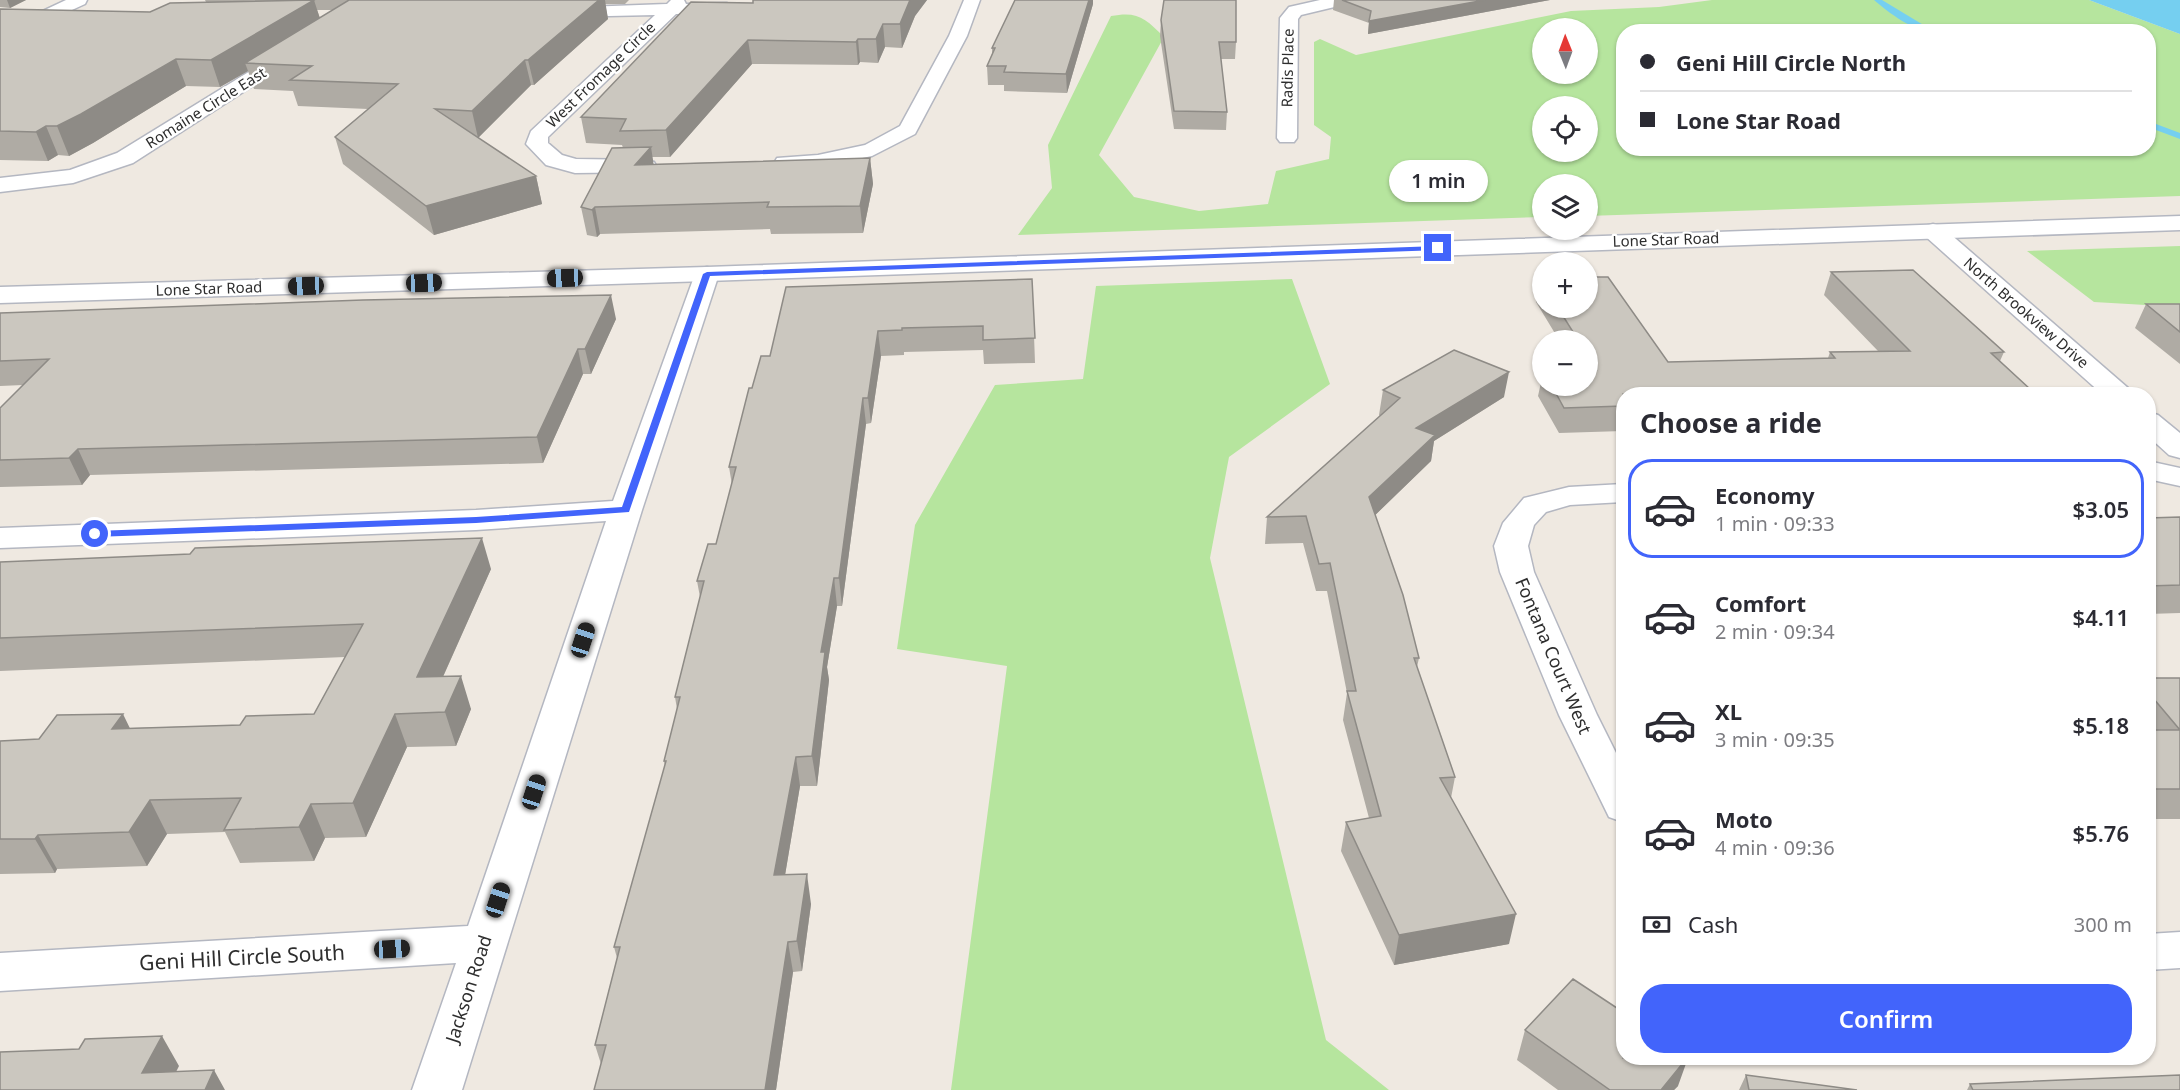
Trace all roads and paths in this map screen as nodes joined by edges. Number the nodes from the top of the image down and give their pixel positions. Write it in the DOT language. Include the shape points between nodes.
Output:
graph roads {
  1 [pos="79,0"];
  2 [pos="972,0"];
  3 [pos="1341,0"];
  4 [pos="676,5"];
  5 [pos="383,8"];
  6 [pos="743,8"];
  7 [pos="541,13"];
  8 [pos="352,16"];
  9 [pos="316,17"];
  10 [pos="67,23"];
  11 [pos="0,24"];
  12 [pos="31,24"];
  13 [pos="0,38"];
  14 [pos="1287,138"];
  15 [pos="767,164"];
  16 [pos="672,166"];
  17 [pos="0,185"];
  18 [pos="2180,223"];
  19 [pos="1933,231"];
  20 [pos="707,274"];
  21 [pos="0,295"];
  22 [pos="2110,387"];
  23 [pos="2156,428"];
  24 [pos="2180,449"];
  25 [pos="2156,472"];
  26 [pos="2180,477"];
  27 [pos="1616,493"];
  28 [pos="626,510"];
  29 [pos="0,538"];
  30 [pos="1616,793"];
  31 [pos="484,944"];
  32 [pos="2180,950"];
  33 [pos="2156,952"];
  34 [pos="0,972"];
  35 [pos="437,1090"];
  1 -- 12 [label="street"];
  2 -- 15 [label="street" via="958,36 908,130 872,150 818,161"];
  3 -- 14 [label="street, Radis Place" via="1295,11 1289,18"];
  4 -- 6 [label="street"];
  4 -- 7 [label="street"];
  4 -- 16 [label="street, West Fromage Circle" via="538,135 537,144 554,160 575,166"];
  5 -- 8 [label="street, Romaine Circle East"];
  8 -- 9 [label="street"];
  8 -- 17 [label="street, Romaine Circle East" via="126,158 73,176"];
  10 -- 12 [label="street"];
  11 -- 12 [label="street"];
  12 -- 13 [label="street"];
  18 -- 19 [label="street, Lone Star Road"];
  19 -- 20 [label="street, Lone Star Road"];
  19 -- 22 [label="street, North Brookview Drive"];
  20 -- 21 [label="street, Lone Star Road"];
  20 -- 28 [label="street, Jackson Road"];
  23 -- 24 [label="street"];
  25 -- 26 [label="street"];
  27 -- 30 [label="street, Fontana Court West" via="1569,496 1535,505 1519,523 1511,546 1517,572"];
  28 -- 29 [label="street" via="476,520"];
  28 -- 31 [label="street, Jackson Road"];
  31 -- 34 [label="street, Geni Hill Circle South"];
  31 -- 35 [label="street, Jackson Road"];
  32 -- 33 [label="street"];
}
